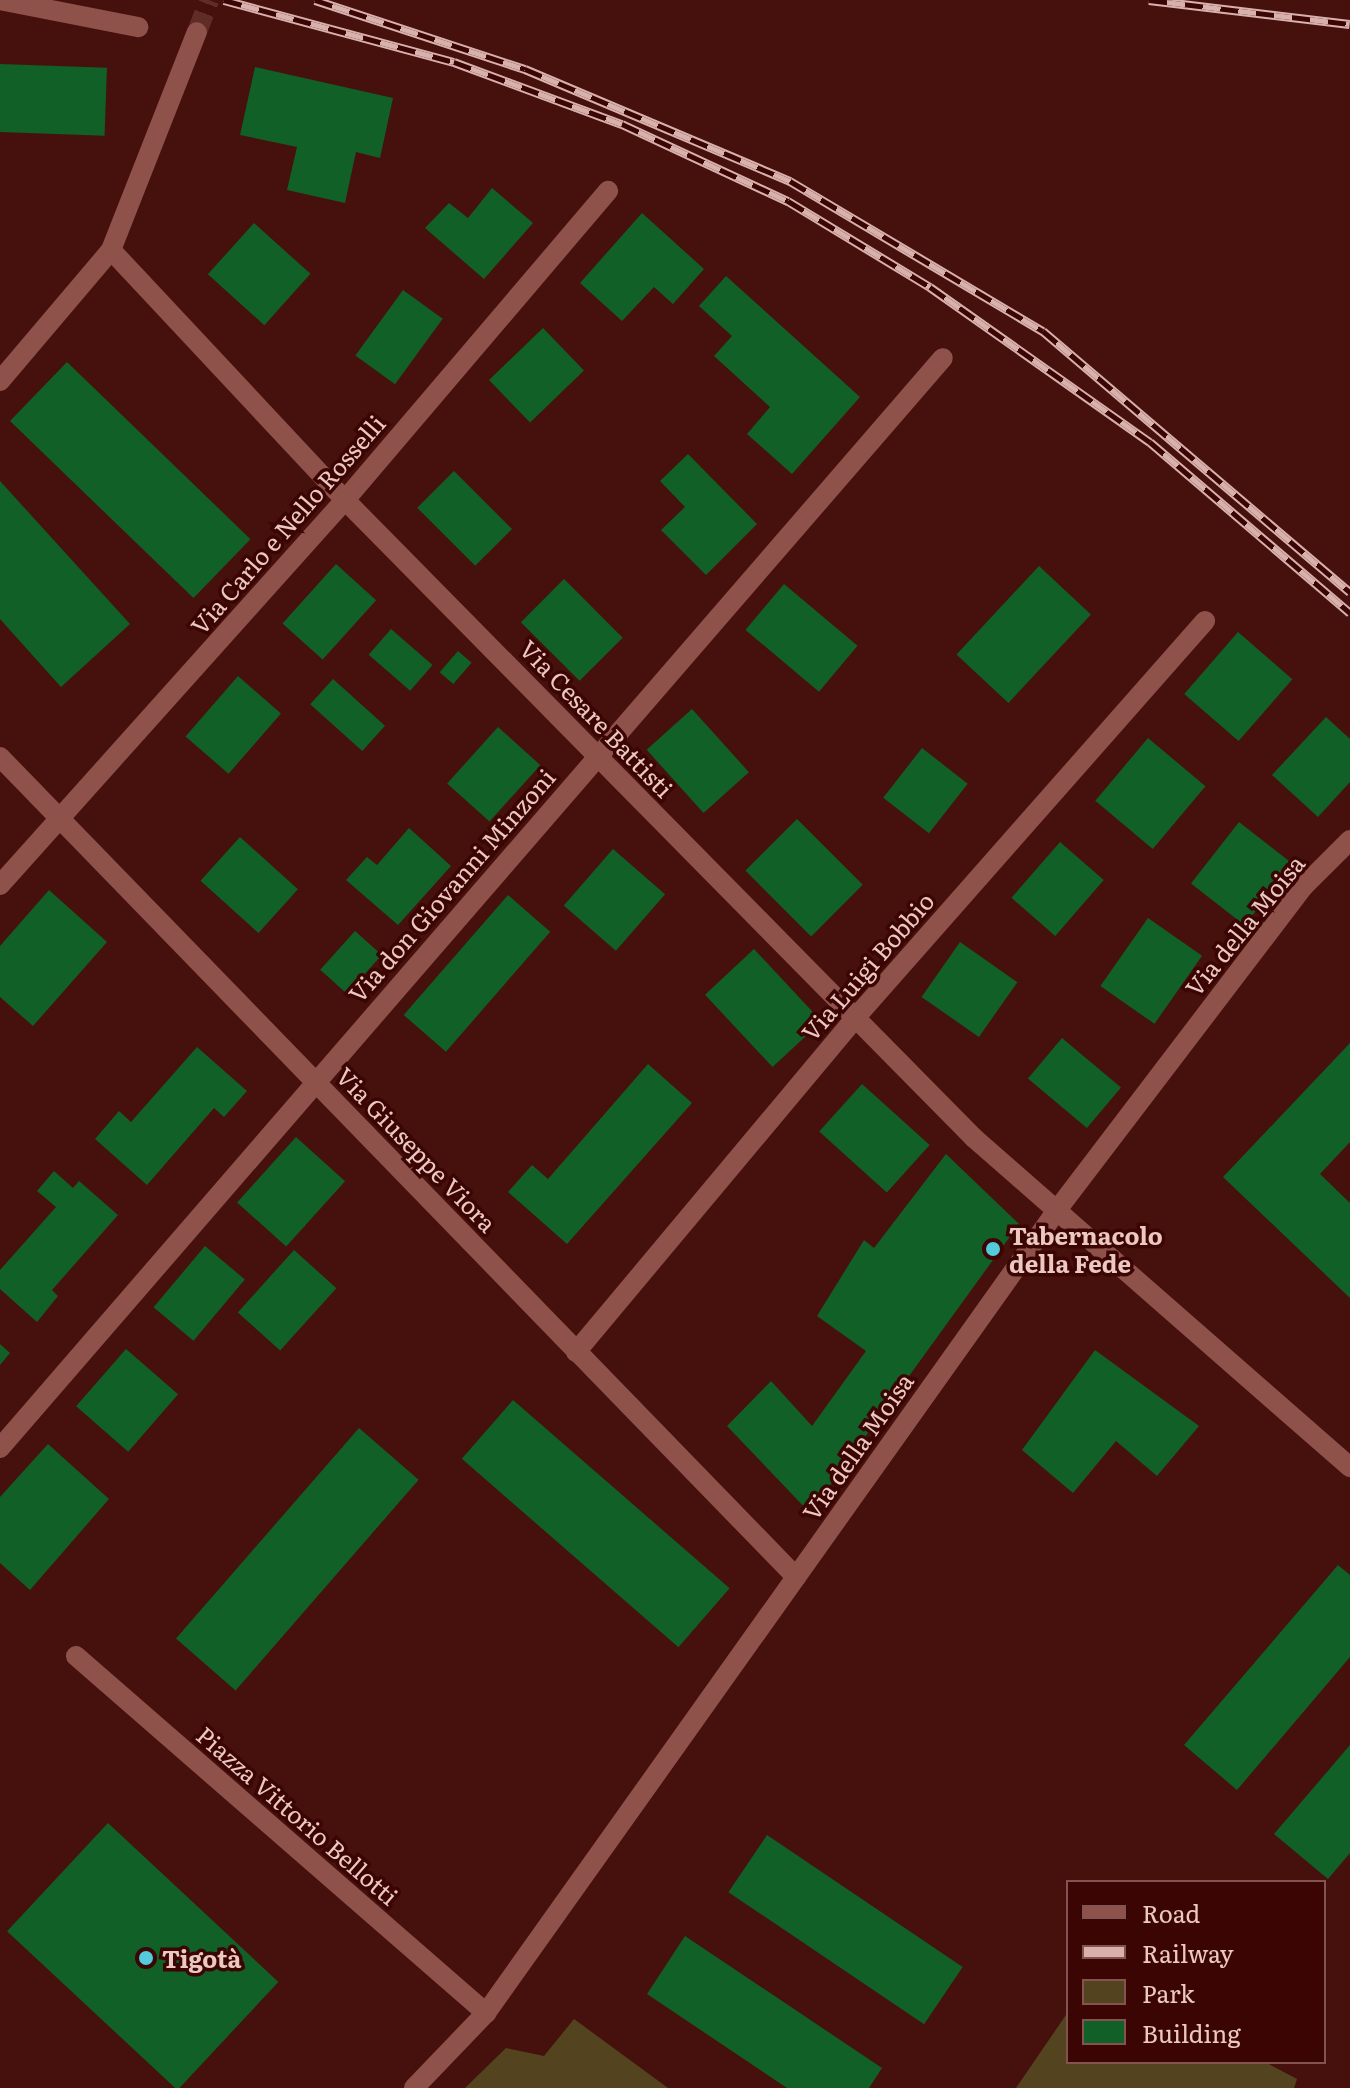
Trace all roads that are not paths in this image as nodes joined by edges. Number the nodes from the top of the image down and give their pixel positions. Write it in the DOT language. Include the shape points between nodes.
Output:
graph roads {
  1 [pos="0,0"];
  2 [pos="138,27"];
  3 [pos="197,32"];
  4 [pos="608,191"];
  5 [pos="111,250"];
  6 [pos="943,358"];
  7 [pos="0,381"];
  8 [pos="345,500"];
  9 [pos="1205,621"];
  10 [pos="598,756"];
  11 [pos="0,757"];
  12 [pos="62,816"];
  13 [pos="1350,840"];
  14 [pos="0,885"];
  15 [pos="856,1017"];
  16 [pos="315,1081"];
  17 [pos="1057,1210"];
  18 [pos="576,1352"];
  19 [pos="0,1448"];
  20 [pos="1350,1467"];
  21 [pos="796,1577"];
  22 [pos="76,1656"];
  23 [pos="486,2013"];
  24 [pos="414,2088"];
  1 -- 2 [label="street"];
  3 -- 5 [label="street"];
  4 -- 8 [label="street, Via Carlo e Nello Rosselli"];
  5 -- 7 [label="street"];
  5 -- 8 [label="street, Via Cesare Battisti"];
  6 -- 10 [label="street, Via don Giovanni Minzoni"];
  8 -- 10 [label="street, Via Cesare Battisti"];
  8 -- 12 [label="street, Via Carlo e Nello Rosselli"];
  9 -- 15 [label="street, Via Luigi Bobbio"];
  10 -- 15 [label="street, Via Cesare Battisti"];
  10 -- 16 [label="street, Via don Giovanni Minzoni"];
  11 -- 12 [label="street, Via Giuseppe Viora"];
  12 -- 14 [label="street, Via Carlo e Nello Rosselli"];
  12 -- 16 [label="street, Via Giuseppe Viora"];
  13 -- 17 [label="street, Via della Moisa" via="1304,886"];
  15 -- 17 [label="street, Via Cesare Battisti" via="974,1138"];
  15 -- 18 [label="street, Via Luigi Bobbio"];
  16 -- 18 [label="street, Via Giuseppe Viora"];
  16 -- 19 [label="street, Via don Giovanni Minzoni"];
  17 -- 20 [label="street, Via Cesare Battisti"];
  17 -- 21 [label="street, Via della Moisa"];
  18 -- 21 [label="street, Via Giuseppe Viora"];
  21 -- 23 [label="street, Via della Moisa"];
  22 -- 23 [label="street, Piazza Vittorio Bellotti"];
  23 -- 24 [label="street, Via della Moisa"];
}
